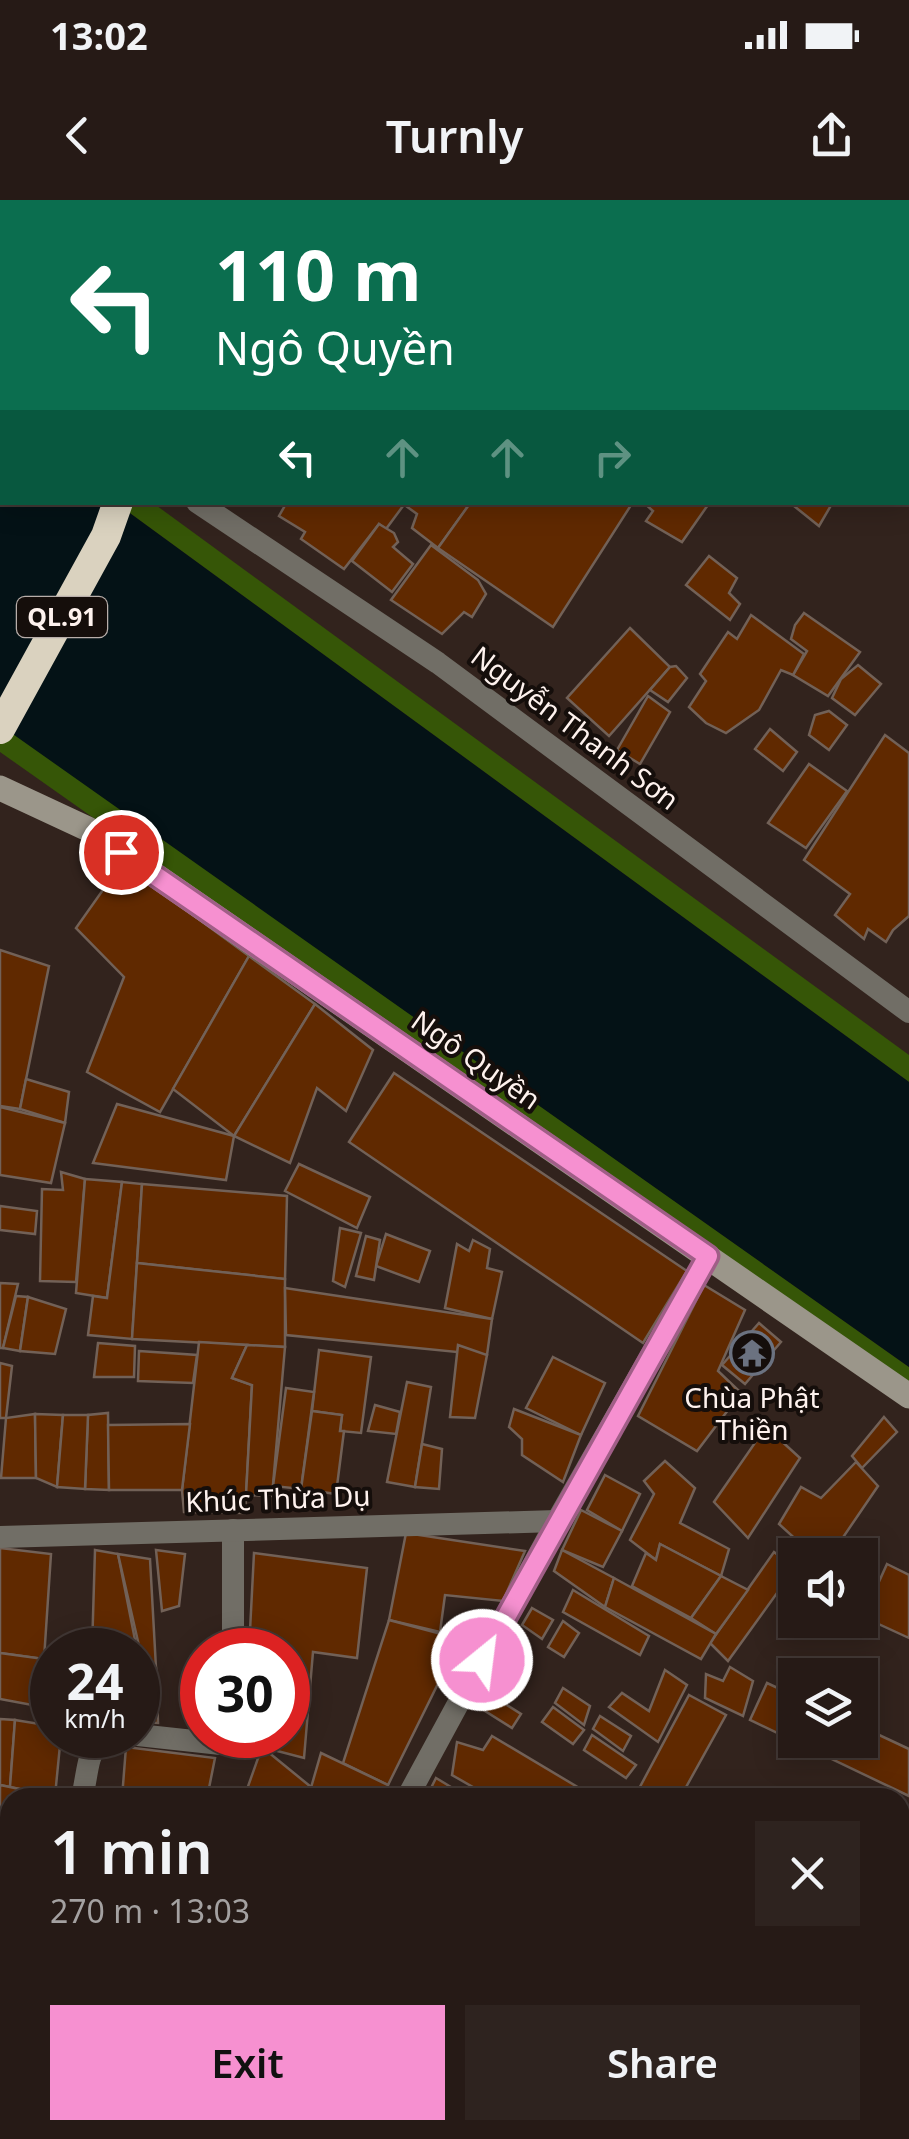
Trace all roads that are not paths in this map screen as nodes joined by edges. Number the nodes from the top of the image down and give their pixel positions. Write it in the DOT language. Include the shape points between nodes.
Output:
graph roads {
  1 [pos="117,505"];
  2 [pos="201,505"];
  3 [pos="0,729"];
  4 [pos="0,788"];
  5 [pos="909,1012"];
  6 [pos="708,1256"];
  7 [pos="909,1396"];
  8 [pos="557,1522"];
  9 [pos="233,1530"];
  10 [pos="0,1537"];
  11 [pos="233,1628"];
  12 [pos="92,1758"];
  13 [pos="85,1788"];
  14 [pos="413,1788"];
  1 -- 3 [label="highway, QL.91"];
  2 -- 5 [label="street, Nguyễn Thanh Sơn" via="438,663"];
  4 -- 6 [label="street, Ngô Quyền" via="88,830"];
  6 -- 7 [label="street, Ngô Quyền"];
  6 -- 8 [label="street"];
  8 -- 9 [label="street, Khúc Thừa Dụ"];
  8 -- 14 [label="street"];
  9 -- 10 [label="street, Khúc Thừa Dụ"];
  9 -- 11 [label="street"];
  12 -- 13 [label="street"];
}
